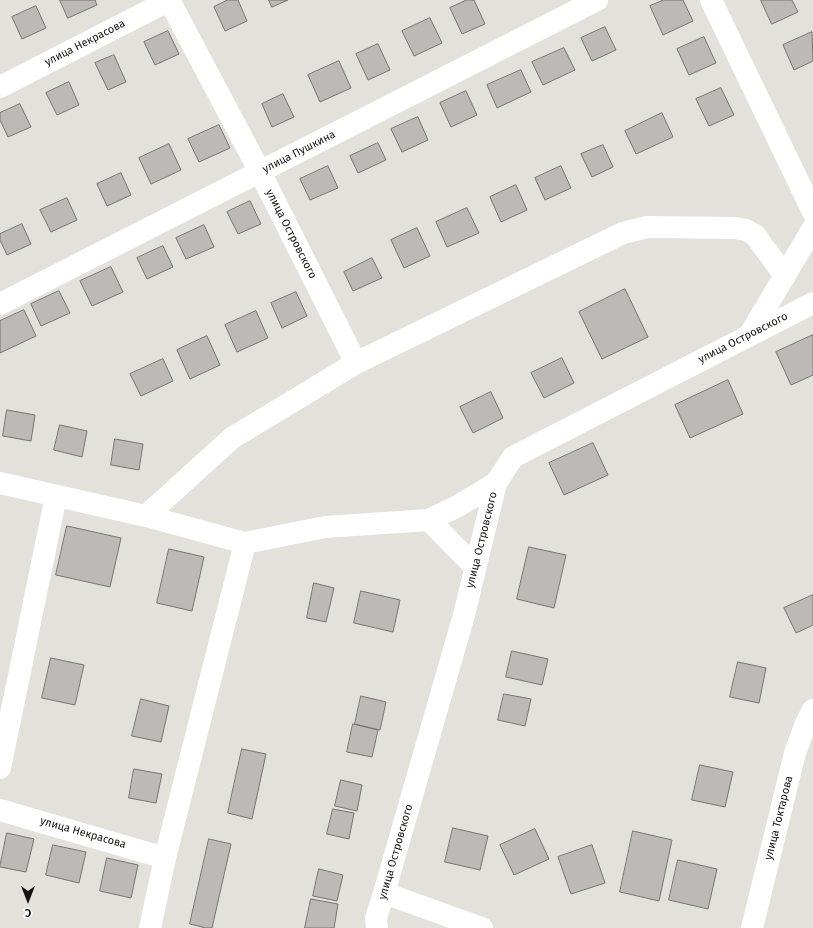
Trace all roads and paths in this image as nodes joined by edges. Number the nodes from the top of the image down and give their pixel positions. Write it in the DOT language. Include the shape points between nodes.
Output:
graph roads {
  1 [pos="169,0"];
  2 [pos="597,0"];
  3 [pos="711,0"];
  4 [pos="0,87"];
  5 [pos="260,172"];
  6 [pos="813,212"];
  7 [pos="813,228"];
  8 [pos="785,276"];
  9 [pos="813,302"];
  10 [pos="0,304"];
  11 [pos="750,334"];
  12 [pos="356,363"];
  13 [pos="0,483"];
  14 [pos="496,483"];
  15 [pos="56,496"];
  16 [pos="146,516"];
  17 [pos="429,520"];
  18 [pos="245,543"];
  19 [pos="475,567"];
  20 [pos="813,710"];
  21 [pos="0,768"];
  22 [pos="0,810"];
  23 [pos="165,858"];
  24 [pos="384,893"];
  25 [pos="150,928"];
  26 [pos="376,928"];
  27 [pos="482,928"];
  28 [pos="752,928"];
  1 -- 4 [label="street, улица Некрасова"];
  1 -- 5 [label="street, улица Островского"];
  2 -- 5 [label="street, улица Пушкина"];
  3 -- 6 [label="street"];
  5 -- 10 [label="street, улица Пушкина"];
  5 -- 12 [label="street, улица Островского"];
  7 -- 8 [label="street"];
  8 -- 11 [label="street"];
  8 -- 12 [label="street" via="755,235 746,230 647,227 623,233"];
  9 -- 11 [label="street, улица Островского"];
  11 -- 14 [label="street, улица Островского" via="513,456"];
  12 -- 16 [label="street" via="232,438"];
  13 -- 15 [label="street"];
  14 -- 17 [label="street"];
  14 -- 19 [label="street, улица Островского"];
  15 -- 16 [label="street"];
  15 -- 21 [label="street"];
  16 -- 18 [label="street"];
  17 -- 18 [label="street" via="325,527"];
  17 -- 19 [label="street"];
  18 -- 23 [label="street"];
  19 -- 24 [label="street, улица Островского" via="464,615"];
  20 -- 28 [label="street, улица Токтарова" via="795,753"];
  22 -- 23 [label="street, улица Некрасова"];
  23 -- 25 [label="street"];
  24 -- 26 [label="street, улица Островского" via="376,918"];
  24 -- 27 [label="street"];
}
